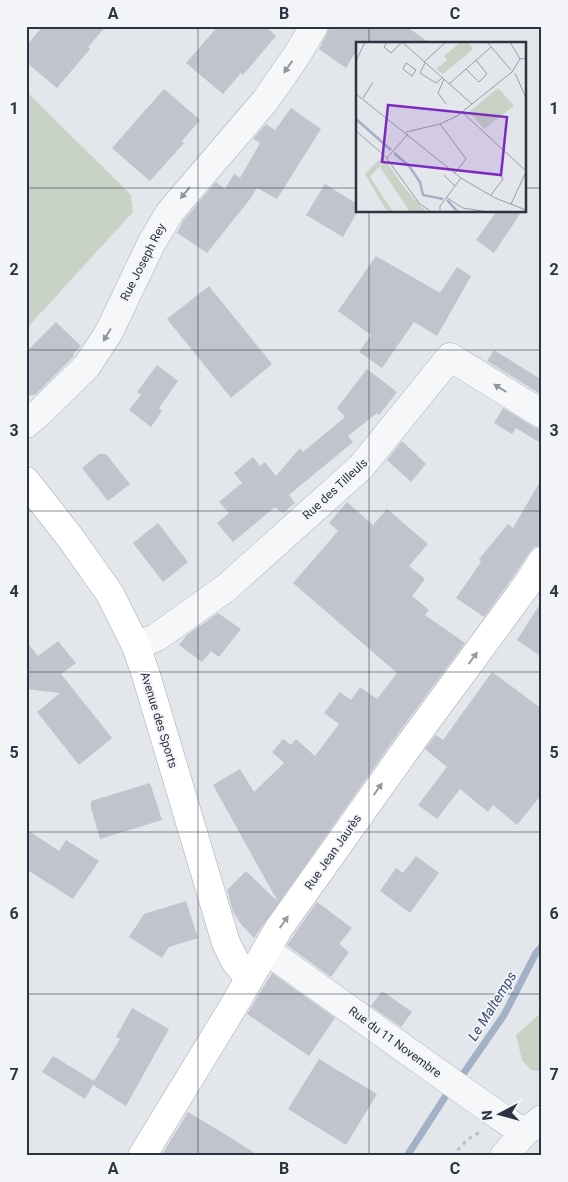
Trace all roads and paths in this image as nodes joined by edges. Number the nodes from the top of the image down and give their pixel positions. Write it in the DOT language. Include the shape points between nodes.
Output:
graph roads {
  1 [pos="314,26"];
  2 [pos="542,414"];
  3 [pos="26,424"];
  4 [pos="26,481"];
  5 [pos="542,561"];
  6 [pos="136,646"];
  7 [pos="266,950"];
  8 [pos="249,978"];
  9 [pos="502,1117"];
  10 [pos="533,1126"];
  11 [pos="142,1156"];
  12 [pos="452,1156"];
  13 [pos="504,1156"];
  1 -- 3 [label="street, Rue Joseph Rey, one-way" via="265,101 170,212 109,332 87,366"];
  2 -- 6 [label="street, Rue des Tilleuls, one-way" via="450,357 361,467 226,588 157,637"];
  4 -- 6 [label="main road, Avenue des Sports" via="110,594"];
  7 -- 5 [label="main road, Rue Jean Jaurès, one-way"];
  6 -- 8 [label="main road, Avenue des Sports" via="226,943"];
  7 -- 8 [label="main road, Rue Jean Jaurès"];
  7 -- 9 [label="street, Rue du 11 Novembre"];
  8 -- 11 [label="main road, Rue Jean Jaurès"];
  9 -- 10 [label="street, Rue du 11 Novembre"];
  9 -- 12 [label="path" via="468,1139"];
  10 -- 13 [label="street"];
}
